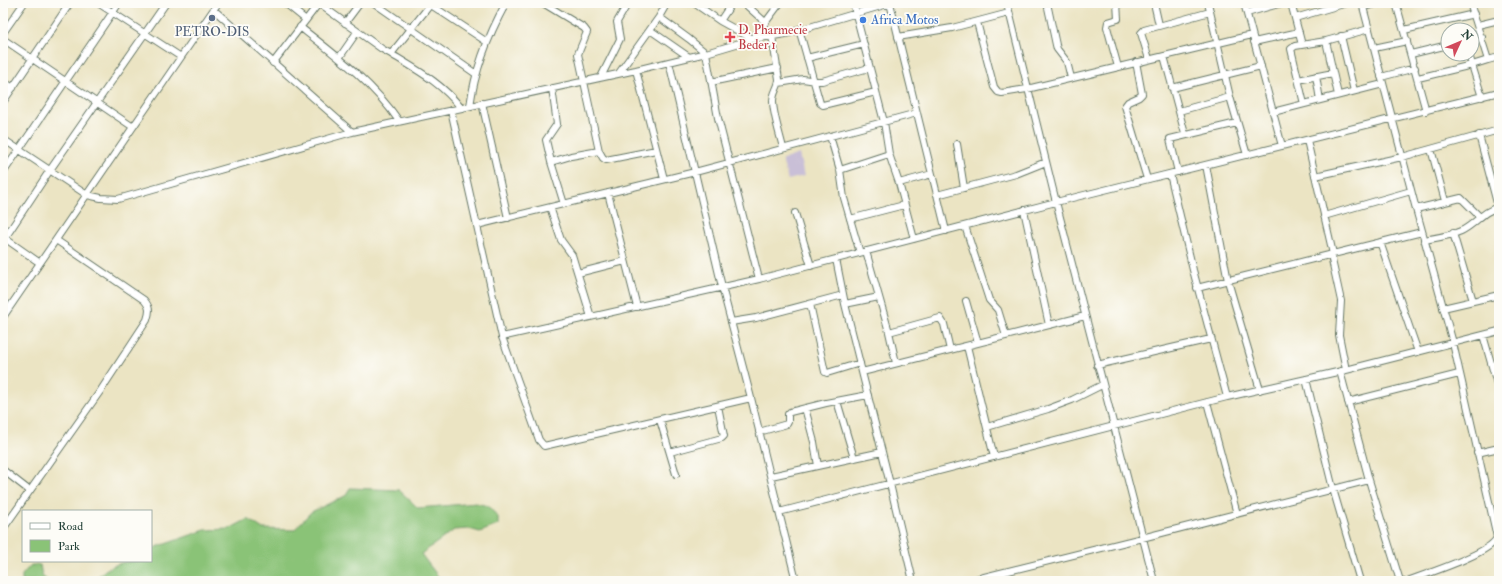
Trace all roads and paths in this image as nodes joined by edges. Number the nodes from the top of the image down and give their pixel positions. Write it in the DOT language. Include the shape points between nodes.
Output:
graph roads {
  1 [pos="24,3"];
  2 [pos="70,3"];
  3 [pos="98,3"];
  4 [pos="119,3"];
  5 [pos="166,3"];
  6 [pos="218,3"];
  7 [pos="285,3"];
  8 [pos="318,3"];
  9 [pos="360,3"];
  10 [pos="374,3"];
  11 [pos="543,3"];
  12 [pos="628,3"];
  13 [pos="667,3"];
  14 [pos="694,3"];
  15 [pos="732,3"];
  16 [pos="744,3"];
  17 [pos="780,3"];
  18 [pos="853,3"];
  19 [pos="891,3"];
  20 [pos="1007,3"];
  21 [pos="1047,3"];
  22 [pos="1117,3"];
  23 [pos="1154,3"];
  24 [pos="1208,3"];
  25 [pos="1244,3"];
  26 [pos="1282,3"];
  27 [pos="1291,3"];
  28 [pos="1347,3"];
  29 [pos="1379,3"];
  30 [pos="1396,3"];
  31 [pos="1470,3"];
  32 [pos="429,4"];
  33 [pos="503,4"];
  34 [pos="1362,5"];
  35 [pos="1325,6"];
  36 [pos="214,10"];
  37 [pos="112,12"];
  38 [pos="1210,12"];
  39 [pos="856,13"];
  40 [pos="1009,13"];
  41 [pos="1246,13"];
  42 [pos="1474,14"];
  43 [pos="659,17"];
  44 [pos="1295,18"];
  45 [pos="306,20"];
  46 [pos="1499,20"];
  47 [pos="720,21"];
  48 [pos="765,22"];
  49 [pos="977,22"];
  50 [pos="1477,22"];
  51 [pos="345,23"];
  52 [pos="1159,25"];
  53 [pos="1480,25"];
  54 [pos="300,27"];
  55 [pos="412,29"];
  56 [pos="799,29"];
  57 [pos="1369,29"];
  58 [pos="650,30"];
  59 [pos="1404,30"];
  60 [pos="1480,31"];
  61 [pos="358,32"];
  62 [pos="1298,32"];
  63 [pos="3,33"];
  64 [pos="145,34"];
  65 [pos="1252,35"];
  66 [pos="772,36"];
  67 [pos="1342,36"];
  68 [pos="898,37"];
  69 [pos="1482,37"];
  70 [pos="3,39"];
  71 [pos="753,39"];
  72 [pos="1326,41"];
  73 [pos="1407,41"];
  74 [pos="487,42"];
  75 [pos="1254,42"];
  76 [pos="1218,43"];
  77 [pos="864,44"];
  78 [pos="1302,45"];
  79 [pos="1374,48"];
  80 [pos="1440,48"];
  81 [pos="706,53"];
  82 [pos="392,54"];
  83 [pos="1411,54"];
  84 [pos="1164,56"];
  85 [pos="181,57"];
  86 [pos="688,57"];
  87 [pos="1499,57"];
  88 [pos="339,58"];
  89 [pos="807,58"];
  90 [pos="32,59"];
  91 [pos="1149,59"];
  92 [pos="1488,60"];
  93 [pos="669,62"];
  94 [pos="1136,62"];
  95 [pos="273,63"];
  96 [pos="1472,64"];
  97 [pos="1261,66"];
  98 [pos="1118,67"];
  99 [pos="778,68"];
  100 [pos="869,68"];
  101 [pos="1414,68"];
  102 [pos="636,70"];
  103 [pos="619,73"];
  104 [pos="1333,73"];
  105 [pos="476,74"];
  106 [pos="1225,74"];
  107 [pos="1316,76"];
  108 [pos="601,77"];
  109 [pos="1381,77"];
  110 [pos="1071,78"];
  111 [pos="1418,78"];
  112 [pos="1298,80"];
  113 [pos="3,81"];
  114 [pos="65,81"];
  115 [pos="584,81"];
  116 [pos="813,81"];
  117 [pos="711,82"];
  118 [pos="779,83"];
  119 [pos="1383,84"];
  120 [pos="13,88"];
  121 [pos="552,88"];
  122 [pos="1172,88"];
  123 [pos="1027,89"];
  124 [pos="1354,91"];
  125 [pos="876,92"];
  126 [pos="1499,92"];
  127 [pos="1338,95"];
  128 [pos="1230,97"];
  129 [pos="1482,97"];
  130 [pos="1320,100"];
  131 [pos="3,102"];
  132 [pos="97,103"];
  133 [pos="482,103"];
  134 [pos="1304,104"];
  135 [pos="470,106"];
  136 [pos="461,108"];
  137 [pos="451,110"];
  138 [pos="1179,111"];
  139 [pos="1426,111"];
  140 [pos="1272,112"];
  141 [pos="917,113"];
  142 [pos="1392,119"];
  143 [pos="400,121"];
  144 [pos="884,122"];
  145 [pos="1237,123"];
  146 [pos="132,127"];
  147 [pos="1499,130"];
  148 [pos="352,132"];
  149 [pos="1185,134"];
  150 [pos="1480,135"];
  151 [pos="830,136"];
  152 [pos="3,139"];
  153 [pos="1307,140"];
  154 [pos="957,144"];
  155 [pos="1282,146"];
  156 [pos="783,148"];
  157 [pos="1431,149"];
  158 [pos="19,150"];
  159 [pos="599,150"];
  160 [pos="656,150"];
  161 [pos="889,154"];
  162 [pos="1247,155"];
  163 [pos="1402,157"];
  164 [pos="551,162"];
  165 [pos="1046,162"];
  166 [pos="729,163"];
  167 [pos="1206,165"];
  168 [pos="50,170"];
  169 [pos="840,170"];
  170 [pos="695,172"];
  171 [pos="1178,172"];
  172 [pos="3,173"];
  173 [pos="932,174"];
  174 [pos="1170,174"];
  175 [pos="1315,176"];
  176 [pos="664,179"];
  177 [pos="1147,179"];
  178 [pos="899,183"];
  179 [pos="964,188"];
  180 [pos="1411,191"];
  181 [pos="608,193"];
  182 [pos="86,195"];
  183 [pos="937,195"];
  184 [pos="1445,201"];
  185 [pos="1056,202"];
  186 [pos="564,204"];
  187 [pos="904,205"];
  188 [pos="550,207"];
  189 [pos="1499,207"];
  190 [pos="1416,209"];
  191 [pos="1024,210"];
  192 [pos="795,213"];
  193 [pos="1324,216"];
  194 [pos="1480,216"];
  195 [pos="508,218"];
  196 [pos="850,219"];
  197 [pos="477,225"];
  198 [pos="965,226"];
  199 [pos="946,231"];
  200 [pos="1422,232"];
  201 [pos="1453,233"];
  202 [pos="4,239"];
  203 [pos="914,239"];
  204 [pos="56,240"];
  205 [pos="1424,240"];
  206 [pos="1380,242"];
  207 [pos="863,252"];
  208 [pos="1333,254"];
  209 [pos="836,259"];
  210 [pos="625,261"];
  211 [pos="40,263"];
  212 [pos="811,266"];
  213 [pos="578,273"];
  214 [pos="759,279"];
  215 [pos="1228,281"];
  216 [pos="722,287"];
  217 [pos="1197,288"];
  218 [pos="843,295"];
  219 [pos="1499,295"];
  220 [pos="879,297"];
  221 [pos="966,301"];
  222 [pos="1473,301"];
  223 [pos="810,304"];
  224 [pos="845,304"];
  225 [pos="637,307"];
  226 [pos="1443,308"];
  227 [pos="1085,316"];
  228 [pos="3,317"];
  229 [pos="591,317"];
  230 [pos="731,322"];
  231 [pos="1049,325"];
  232 [pos="1499,331"];
  233 [pos="889,332"];
  234 [pos="1483,335"];
  235 [pos="1006,336"];
  236 [pos="502,337"];
  237 [pos="1211,339"];
  238 [pos="978,343"];
  239 [pos="1453,343"];
  240 [pos="967,346"];
  241 [pos="950,350"];
  242 [pos="1418,352"];
  243 [pos="860,363"];
  244 [pos="896,363"];
  245 [pos="1097,365"];
  246 [pos="1343,371"];
  247 [pos="862,372"];
  248 [pos="1459,374"];
  249 [pos="1306,379"];
  250 [pos="1102,385"];
  251 [pos="1260,390"];
  252 [pos="1499,391"];
  253 [pos="868,395"];
  254 [pos="1227,397"];
  255 [pos="751,398"];
  256 [pos="837,401"];
  257 [pos="1207,402"];
  258 [pos="1348,402"];
  259 [pos="718,406"];
  260 [pos="805,408"];
  261 [pos="660,420"];
  262 [pos="987,427"];
  263 [pos="1113,427"];
  264 [pos="759,432"];
  265 [pos="1499,448"];
  266 [pos="670,452"];
  267 [pos="882,452"];
  268 [pos="1477,453"];
  269 [pos="994,457"];
  270 [pos="854,458"];
  271 [pos="818,466"];
  272 [pos="3,470"];
  273 [pos="676,474"];
  274 [pos="771,476"];
  275 [pos="1369,480"];
  276 [pos="890,484"];
  277 [pos="1333,489"];
  278 [pos="30,491"];
  279 [pos="779,512"];
  280 [pos="1237,514"];
  281 [pos="3,529"];
  282 [pos="1142,538"];
  283 [pos="796,581"];
  284 [pos="913,581"];
  285 [pos="968,581"];
  286 [pos="1154,581"];
  287 [pos="1360,581"];
  288 [pos="1400,581"];
  289 [pos="1407,581"];
  1 -- 63 [label="street"];
  2 -- 90 [label="street"];
  3 -- 37 [label="street"];
  4 -- 37 [label="street"];
  5 -- 64 [label="street"];
  6 -- 36 [label="street"];
  7 -- 45 [label="street"];
  8 -- 45 [label="street"];
  8 -- 51 [label="street"];
  9 -- 51 [label="street"];
  10 -- 55 [label="street"];
  11 -- 115 [label="street" via="587,32 578,54"];
  12 -- 108 [label="street" via="617,22 620,39"];
  13 -- 43 [label="street"];
  14 -- 47 [label="street"];
  15 -- 47 [label="street"];
  16 -- 48 [label="street"];
  17 -- 48 [label="street"];
  18 -- 39 [label="street"];
  19 -- 39 [label="street"];
  19 -- 68 [label="street"];
  20 -- 40 [label="street"];
  21 -- 110 [label="street" via="1056,45 1068,62"];
  22 -- 98 [label="street" via="1118,19 1108,22 1107,27"];
  23 -- 52 [label="street"];
  24 -- 38 [label="street"];
  25 -- 41 [label="street"];
  26 -- 41 [label="street"];
  27 -- 44 [label="street"];
  28 -- 35 [label="street"];
  29 -- 34 [label="street"];
  30 -- 59 [label="street"];
  31 -- 42 [label="street"];
  32 -- 55 [label="street"];
  32 -- 74 [label="street"];
  33 -- 74 [label="street"];
  34 -- 57 [label="street"];
  35 -- 44 [label="street"];
  36 -- 85 [label="street"];
  36 -- 95 [label="street"];
  37 -- 64 [label="street"];
  37 -- 114 [label="street"];
  38 -- 52 [label="street"];
  38 -- 76 [label="street"];
  39 -- 56 [label="street"];
  39 -- 77 [label="street"];
  40 -- 49 [label="street"];
  40 -- 123 [label="street"];
  41 -- 65 [label="street"];
  42 -- 50 [label="street"];
  42 -- 59 [label="street"];
  43 -- 58 [label="street"];
  43 -- 81 [label="street"];
  44 -- 62 [label="street"];
  45 -- 54 [label="street"];
  46 -- 53 [label="street"];
  47 -- 71 [label="street"];
  48 -- 71 [label="street"];
  49 -- 68 [label="street"];
  49 -- 123 [label="street" via="994,88 1002,93"];
  51 -- 61 [label="street"];
  52 -- 91 [label="street" via="1141,33"];
  54 -- 88 [label="street"];
  54 -- 95 [label="street"];
  55 -- 82 [label="street"];
  55 -- 105 [label="street"];
  56 -- 66 [label="street"];
  56 -- 89 [label="street"];
  57 -- 67 [label="street"];
  57 -- 79 [label="street"];
  58 -- 86 [label="street"];
  58 -- 103 [label="street"];
  59 -- 73 [label="street"];
  60 -- 69 [label="street"];
  61 -- 82 [label="street" via="385,52"];
  61 -- 88 [label="street"];
  62 -- 75 [label="street"];
  62 -- 78 [label="street"];
  64 -- 85 [label="street"];
  64 -- 132 [label="street"];
  65 -- 75 [label="street"];
  65 -- 76 [label="street"];
  66 -- 71 [label="street"];
  66 -- 99 [label="street"];
  67 -- 72 [label="street"];
  67 -- 124 [label="street"];
  68 -- 141 [label="street"];
  69 -- 92 [label="street"];
  70 -- 90 [label="street"];
  71 -- 81 [label="street"];
  72 -- 78 [label="street"];
  72 -- 104 [label="street"];
  73 -- 79 [label="street"];
  73 -- 83 [label="street"];
  74 -- 105 [label="street"];
  75 -- 97 [label="street"];
  76 -- 84 [label="street"];
  76 -- 106 [label="street"];
  77 -- 89 [label="street"];
  77 -- 100 [label="street"];
  78 -- 112 [label="street" via="1292,48 1291,52"];
  79 -- 109 [label="street"];
  80 -- 83 [label="street"];
  81 -- 86 [label="street"];
  81 -- 117 [label="street"];
  82 -- 136 [label="street" via="431,78 452,96"];
  83 -- 101 [label="street"];
  84 -- 91 [label="street"];
  84 -- 122 [label="street"];
  85 -- 146 [label="street"];
  86 -- 93 [label="street"];
  87 -- 92 [label="street"];
  88 -- 143 [label="street" via="376,91"];
  89 -- 116 [label="street"];
  90 -- 114 [label="street"];
  90 -- 120 [label="street"];
  91 -- 94 [label="street"];
  92 -- 96 [label="street"];
  93 -- 102 [label="street"];
  93 -- 170 [label="street"];
  94 -- 98 [label="street"];
  94 -- 177 [label="street" via="1142,94 1125,106"];
  95 -- 148 [label="street"];
  96 -- 111 [label="street"];
  96 -- 129 [label="street"];
  97 -- 106 [label="street"];
  97 -- 140 [label="street"];
  98 -- 110 [label="street"];
  99 -- 117 [label="street"];
  99 -- 118 [label="street"];
  100 -- 116 [label="street" via="822,81"];
  100 -- 125 [label="street"];
  101 -- 109 [label="street"];
  101 -- 111 [label="street"];
  102 -- 103 [label="street"];
  102 -- 160 [label="street"];
  103 -- 108 [label="street"];
  104 -- 107 [label="street"];
  104 -- 127 [label="street"];
  105 -- 135 [label="street"];
  106 -- 122 [label="street"];
  106 -- 128 [label="street"];
  107 -- 112 [label="street"];
  107 -- 130 [label="street"];
  108 -- 115 [label="street"];
  109 -- 119 [label="street"];
  110 -- 123 [label="street"];
  111 -- 139 [label="street"];
  112 -- 134 [label="street"];
  113 -- 120 [label="street"];
  114 -- 132 [label="street"];
  114 -- 158 [label="street"];
  115 -- 121 [label="street"];
  115 -- 159 [label="street"];
  116 -- 118 [label="street" via="803,79"];
  116 -- 125 [label="street" via="823,105"];
  117 -- 166 [label="street"];
  118 -- 156 [label="street" via="774,92 773,102"];
  119 -- 124 [label="street"];
  119 -- 142 [label="street"];
  120 -- 131 [label="street"];
  121 -- 133 [label="street"];
  121 -- 164 [label="street" via="557,124 546,140"];
  122 -- 138 [label="street"];
  123 -- 165 [label="street"];
  124 -- 127 [label="street"];
  125 -- 144 [label="street"];
  126 -- 129 [label="street"];
  127 -- 130 [label="street"];
  128 -- 138 [label="street"];
  128 -- 145 [label="street"];
  129 -- 139 [label="street"];
  130 -- 134 [label="street"];
  132 -- 146 [label="street"];
  132 -- 168 [label="street"];
  133 -- 135 [label="street"];
  133 -- 195 [label="street"];
  134 -- 140 [label="street"];
  135 -- 136 [label="street"];
  136 -- 137 [label="street"];
  137 -- 143 [label="street"];
  137 -- 197 [label="street"];
  138 -- 149 [label="street"];
  139 -- 142 [label="street"];
  140 -- 155 [label="street"];
  141 -- 144 [label="street"];
  141 -- 173 [label="street"];
  142 -- 153 [label="street"];
  142 -- 163 [label="street"];
  143 -- 148 [label="street"];
  144 -- 151 [label="street"];
  144 -- 161 [label="street"];
  145 -- 149 [label="street"];
  145 -- 162 [label="street"];
  146 -- 182 [label="street"];
  147 -- 150 [label="street"];
  148 -- 182 [label="street" via="118,199"];
  149 -- 171 [label="street" via="1170,139"];
  150 -- 157 [label="street"];
  150 -- 189 [label="street"];
  151 -- 156 [label="street"];
  151 -- 169 [label="street"];
  152 -- 158 [label="street"];
  153 -- 155 [label="street"];
  153 -- 175 [label="street"];
  154 -- 179 [label="street"];
  155 -- 162 [label="street"];
  156 -- 166 [label="street"];
  157 -- 163 [label="street"];
  157 -- 184 [label="street"];
  158 -- 168 [label="street"];
  158 -- 172 [label="street"];
  159 -- 160 [label="street" via="606,160"];
  159 -- 164 [label="street"];
  160 -- 176 [label="street"];
  161 -- 169 [label="street"];
  161 -- 178 [label="street"];
  162 -- 167 [label="street"];
  163 -- 175 [label="street"];
  163 -- 180 [label="street"];
  164 -- 186 [label="street"];
  165 -- 179 [label="street" via="1016,174"];
  165 -- 185 [label="street"];
  166 -- 170 [label="street"];
  166 -- 214 [label="street"];
  167 -- 171 [label="street"];
  167 -- 215 [label="street"];
  168 -- 182 [label="street"];
  168 -- 202 [label="street"];
  169 -- 196 [label="street"];
  170 -- 176 [label="street"];
  170 -- 216 [label="street"];
  171 -- 174 [label="street"];
  173 -- 178 [label="street"];
  173 -- 183 [label="street"];
  174 -- 177 [label="street"];
  174 -- 217 [label="street"];
  175 -- 193 [label="street"];
  176 -- 181 [label="street"];
  177 -- 185 [label="street"];
  178 -- 187 [label="street"];
  179 -- 183 [label="street"];
  180 -- 190 [label="street"];
  180 -- 193 [label="street"];
  181 -- 186 [label="street"];
  181 -- 210 [label="street"];
  182 -- 204 [label="street"];
  183 -- 199 [label="street"];
  184 -- 190 [label="street"];
  184 -- 194 [label="street" via="1461,198"];
  185 -- 191 [label="street"];
  185 -- 227 [label="street"];
  186 -- 188 [label="street"];
  187 -- 196 [label="street"];
  187 -- 203 [label="street"];
  188 -- 195 [label="street"];
  188 -- 213 [label="street" via="561,240 572,255"];
  189 -- 194 [label="street" via="1490,209"];
  190 -- 200 [label="street"];
  191 -- 198 [label="street"];
  191 -- 231 [label="street"];
  192 -- 212 [label="street"];
  193 -- 208 [label="street"];
  194 -- 201 [label="street" via="1462,231"];
  195 -- 197 [label="street"];
  196 -- 207 [label="street"];
  197 -- 236 [label="street"];
  198 -- 199 [label="street"];
  198 -- 235 [label="street" via="989,300 998,310"];
  199 -- 203 [label="street"];
  200 -- 205 [label="street"];
  200 -- 206 [label="street"];
  201 -- 205 [label="street"];
  201 -- 222 [label="street"];
  202 -- 211 [label="street"];
  203 -- 207 [label="street"];
  204 -- 211 [label="street"];
  204 -- 278 [label="street" via="144,300 150,312 101,390"];
  205 -- 226 [label="street"];
  206 -- 208 [label="street"];
  206 -- 242 [label="street"];
  207 -- 209 [label="street"];
  207 -- 220 [label="street"];
  208 -- 215 [label="street"];
  208 -- 246 [label="street" via="1341,301 1339,335"];
  209 -- 212 [label="street"];
  209 -- 218 [label="street"];
  210 -- 213 [label="street"];
  210 -- 225 [label="street"];
  211 -- 228 [label="street"];
  212 -- 214 [label="street"];
  213 -- 229 [label="street"];
  214 -- 216 [label="street"];
  215 -- 217 [label="street"];
  215 -- 251 [label="street"];
  216 -- 225 [label="street"];
  216 -- 230 [label="street"];
  217 -- 237 [label="street"];
  218 -- 223 [label="street"];
  218 -- 224 [label="street"];
  219 -- 222 [label="street"];
  220 -- 224 [label="street"];
  220 -- 233 [label="street"];
  221 -- 238 [label="street"];
  222 -- 226 [label="street"];
  223 -- 230 [label="street"];
  223 -- 243 [label="street" via="825,372"];
  224 -- 243 [label="street"];
  225 -- 229 [label="street"];
  226 -- 239 [label="street"];
  227 -- 231 [label="street"];
  227 -- 245 [label="street"];
  229 -- 236 [label="street"];
  230 -- 255 [label="street"];
  231 -- 235 [label="street"];
  232 -- 234 [label="street"];
  233 -- 241 [label="street" via="940,318 944,324"];
  233 -- 244 [label="street"];
  234 -- 239 [label="street"];
  234 -- 252 [label="street"];
  235 -- 238 [label="street"];
  236 -- 261 [label="street" via="538,440 542,445 547,446"];
  237 -- 245 [label="street"];
  237 -- 254 [label="street"];
  238 -- 240 [label="street"];
  239 -- 242 [label="street"];
  239 -- 248 [label="street"];
  240 -- 241 [label="street"];
  240 -- 262 [label="street"];
  241 -- 244 [label="street"];
  242 -- 246 [label="street"];
  243 -- 247 [label="street"];
  244 -- 247 [label="street"];
  245 -- 250 [label="street"];
  246 -- 249 [label="street"];
  246 -- 258 [label="street"];
  247 -- 253 [label="street"];
  248 -- 258 [label="street"];
  248 -- 268 [label="street"];
  249 -- 251 [label="street"];
  249 -- 277 [label="street"];
  250 -- 262 [label="street" via="1048,409"];
  250 -- 263 [label="street"];
  251 -- 254 [label="street"];
  253 -- 256 [label="street"];
  253 -- 267 [label="street"];
  254 -- 257 [label="street"];
  255 -- 259 [label="street"];
  255 -- 264 [label="street"];
  256 -- 260 [label="street"];
  256 -- 270 [label="street"];
  257 -- 263 [label="street"];
  257 -- 280 [label="street"];
  258 -- 275 [label="street"];
  259 -- 261 [label="street"];
  259 -- 266 [label="street" via="724,436 722,438"];
  260 -- 264 [label="street" via="790,412 787,424"];
  260 -- 271 [label="street"];
  261 -- 266 [label="street"];
  262 -- 269 [label="street"];
  263 -- 269 [label="street"];
  263 -- 282 [label="street"];
  264 -- 274 [label="street"];
  265 -- 268 [label="street"];
  266 -- 273 [label="street"];
  267 -- 270 [label="street"];
  267 -- 276 [label="street"];
  268 -- 289 [label="street" via="1496,541 1458,562"];
  269 -- 276 [label="street"];
  270 -- 271 [label="street"];
  271 -- 274 [label="street"];
  272 -- 278 [label="street"];
  274 -- 279 [label="street"];
  275 -- 277 [label="street"];
  275 -- 288 [label="street"];
  276 -- 279 [label="street"];
  276 -- 284 [label="street"];
  277 -- 280 [label="street"];
  277 -- 287 [label="street"];
  278 -- 281 [label="street"];
  279 -- 283 [label="street"];
  280 -- 282 [label="street"];
  282 -- 285 [label="street"];
  282 -- 286 [label="street"];
}
